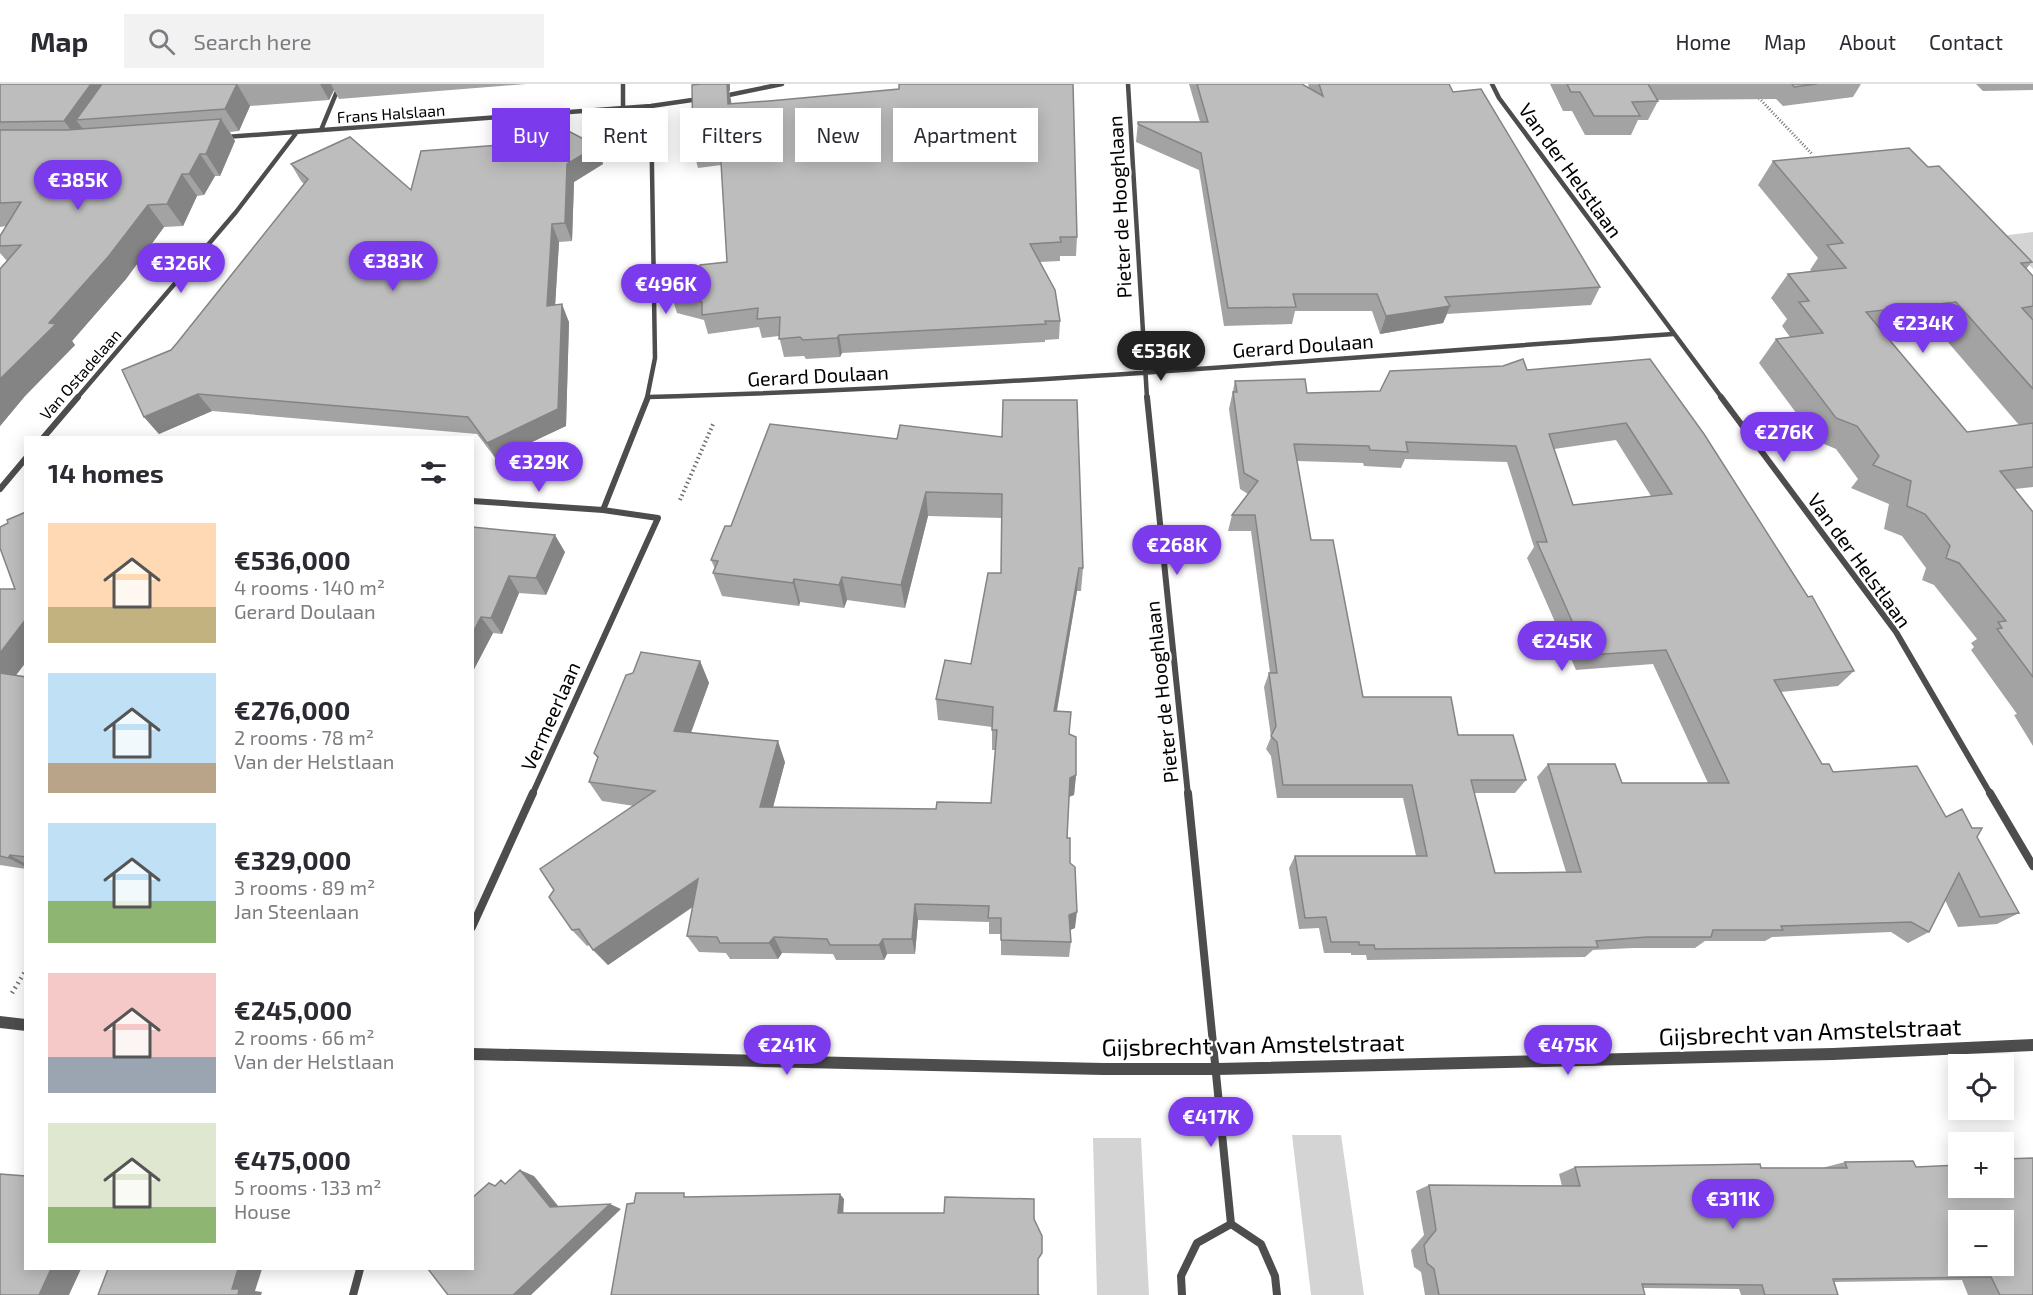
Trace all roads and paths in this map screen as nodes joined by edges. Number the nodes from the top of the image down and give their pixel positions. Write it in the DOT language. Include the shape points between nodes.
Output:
graph roads {
  1 [pos="340,84"];
  2 [pos="623,84"];
  3 [pos="782,84"];
  4 [pos="1128,84"];
  5 [pos="1492,84"];
  6 [pos="1755,93"];
  7 [pos="722,96"];
  8 [pos="710,98"];
  9 [pos="651,106"];
  10 [pos="623,108"];
  11 [pos="582,111"];
  12 [pos="321,130"];
  13 [pos="297,132"];
  14 [pos="214,138"];
  15 [pos="1812,154"];
  16 [pos="1673,334"];
  17 [pos="1144,372"];
  18 [pos="725,395"];
  19 [pos="648,397"];
  20 [pos="45,436"];
  21 [pos="24,460"];
  22 [pos="16,470"];
  23 [pos="24,470"];
  24 [pos="0,489"];
  25 [pos="474,501"];
  26 [pos="603,510"];
  27 [pos="658,518"];
  28 [pos="2033,866"];
  29 [pos="474,923"];
  30 [pos="0,1022"];
  31 [pos="24,1025"];
  32 [pos="2033,1045"];
  33 [pos="474,1054"];
  34 [pos="1217,1069"];
  35 [pos="1231,1224"];
  36 [pos="360,1270"];
  37 [pos="353,1295"];
  38 [pos="1182,1295"];
  39 [pos="1277,1295"];
  1 -- 12 [label="street"];
  2 -- 10 [label="street"];
  3 -- 7 [label="street"];
  4 -- 17 [label="street, Pieter de Hooghlaan"];
  5 -- 16 [label="street, Van der Helstlaan"];
  6 -- 15 [label="path"];
  8 -- 9 [label="street, Frans Halslaan"];
  9 -- 10 [label="street, Frans Halslaan"];
  9 -- 19 [label="street" via="655,358"];
  11 -- 12 [label="street, Frans Halslaan"];
  12 -- 13 [label="street, Frans Halslaan"];
  13 -- 14 [label="street, Frans Halslaan"];
  13 -- 20 [label="street, Van Ostadelaan" via="236,212"];
  16 -- 17 [label="street, Gerard Doulaan"];
  16 -- 28 [label="street, Van der Helstlaan" via="1896,632"];
  17 -- 18 [label="street, Gerard Doulaan"];
  17 -- 34 [label="street, Pieter de Hooghlaan"];
  18 -- 19 [label="street, Gerard Doulaan"];
  18 -- 27 [label="path" via="681,499"];
  19 -- 26 [label="street"];
  21 -- 22 [label="street"];
  22 -- 23 [label="street"];
  22 -- 24 [label="street"];
  25 -- 26 [label="street"];
  26 -- 27 [label="street"];
  27 -- 29 [label="street, Vermeerlaan"];
  30 -- 31 [label="street"];
  32 -- 34 [label="street, Gijsbrecht van Amstelstraat" via="1833,1054"];
  33 -- 34 [label="street, Gijsbrecht van Amstelstraat"];
  34 -- 35 [label="street, Pieter de Hooghlaan"];
  35 -- 38 [label="street" via="1197,1243 1181,1276"];
  35 -- 39 [label="street" via="1262,1244 1275,1276"];
  36 -- 37 [label="street"];
}
